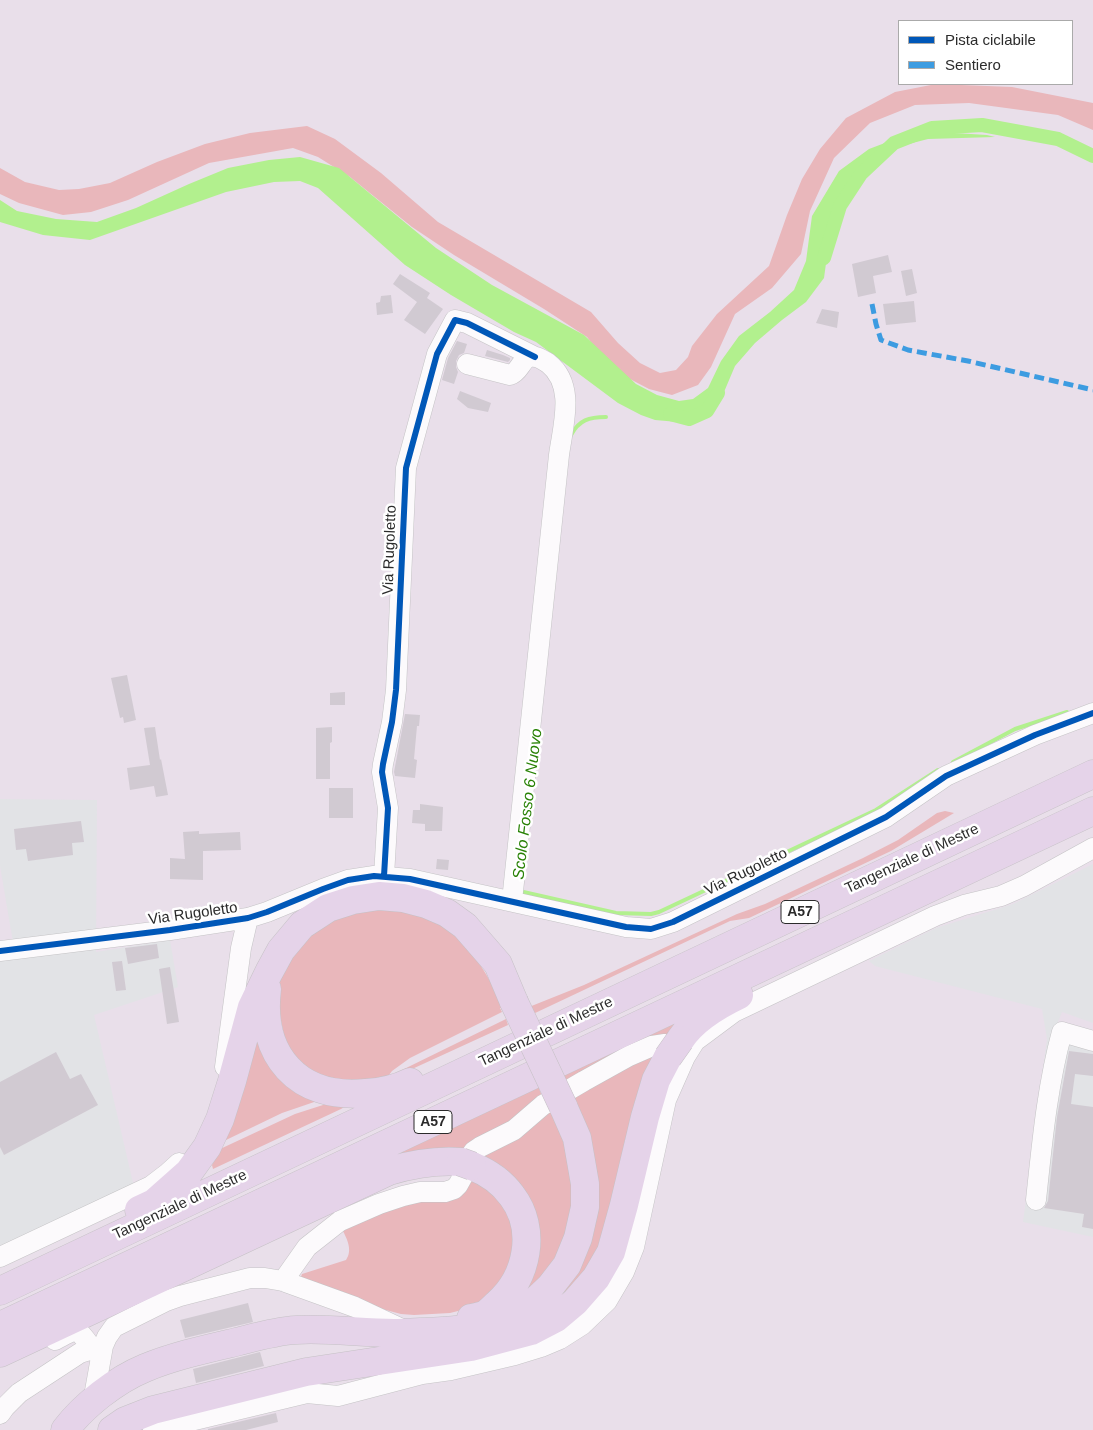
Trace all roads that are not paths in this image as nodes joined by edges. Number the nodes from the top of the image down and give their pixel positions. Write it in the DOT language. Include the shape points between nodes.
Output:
graph roads {
  1 [pos="535,357"];
  2 [pos="467,364"];
  3 [pos="1093,713"];
  4 [pos="1093,774"];
  5 [pos="1093,811"];
  6 [pos="1093,848"];
  7 [pos="384,876"];
  8 [pos="512,901"];
  9 [pos="248,918"];
  10 [pos="866,918"];
  11 [pos="0,951"];
  12 [pos="269,972"];
  13 [pos="1093,1041"];
  14 [pos="507,1051"];
  15 [pos="678,1051"];
  16 [pos="1036,1200"];
  17 [pos="0,1257"];
  18 [pos="283,1281"];
  19 [pos="0,1286"];
  20 [pos="0,1291"];
  21 [pos="0,1326"];
  22 [pos="418,1339"];
  23 [pos="98,1347"];
  24 [pos="0,1353"];
  25 [pos="0,1366"];
  26 [pos="93,1402"];
  27 [pos="0,1414"];
  28 [pos="65,1430"];
  29 [pos="112,1430"];
  30 [pos="153,1430"];
  1 -- 2 [label="street" via="527,358 516,372 510,374"];
  1 -- 7 [label="street, Via Rugoletto" via="456,320 437,354 406,468 396,690 382,772 388,808"];
  1 -- 8 [label="street, Via Rugoletto" via="546,361 557,372 566,399"];
  3 -- 8 [label="street, Via Rugoletto" via="1035,735 946,776 886,817 674,922 650,929 626,927"];
  4 -- 14 [label="highway, Tangenziale di Mestre / A57"];
  5 -- 10 [label="highway, A57"];
  6 -- 15 [label="street" via="1024,886 935,916 734,1012"];
  7 -- 8 [label="street, Via Rugoletto"];
  7 -- 9 [label="street, Via Rugoletto" via="348,880"];
  9 -- 11 [label="street, Via Rugoletto"];
  9 -- 17 [label="street" via="222,1087 203,1136 168,1174 151,1186"];
  10 -- 15 [label="highway, A57" via="830,951 721,1004 686,1030"];
  10 -- 21 [label="highway, A57"];
  12 -- 14 [label="highway, A57" via="265,1005 275,1049 287,1068 305,1083 322,1090 348,1095 383,1092 483,1048"];
  12 -- 19 [label="highway, A57" via="252,1007 220,1119 207,1147 189,1172 154,1203 67,1243"];
  12 -- 22 [label="highway, A57, bridge" via="281,950 302,925 328,908 379,896 403,898 447,913 465,926 498,964 577,1138 585,1184 585,1207 578,1238 567,1265 550,1287 533,1303 500,1321"];
  13 -- 16 [label="street" via="1062,1032 1047,1105"];
  14 -- 20 [label="highway, Tangenziale di Mestre / A57"];
  15 -- 18 [label="street" via="665,1044 652,1046 543,1105 514,1130 474,1151 454,1189 403,1196 340,1221 307,1247"];
  15 -- 22 [label="highway, A57" via="656,1080 611,1252 596,1278 575,1302 556,1318 531,1330 471,1347"];
  15 -- 30 [label="street" via="634,1247 607,1301 582,1325 560,1339 515,1355 338,1396 307,1393"];
  18 -- 22 [label="street" via="355,1306"];
  18 -- 23 [label="street" via="250,1278 180,1296 114,1327"];
  22 -- 24 [label="highway, A57" via="486,1314 507,1295 524,1261 526,1230 512,1195 495,1178 466,1164 429,1162 389,1171"];
  22 -- 26 [label="highway, A57" via="393,1333 322,1329 260,1336 146,1368"];
  22 -- 29 [label="highway, A57" via="306,1372 153,1410"];
  23 -- 25 [label="street" via="74,1331"];
  23 -- 26 [label="street"];
  23 -- 27 [label="street" via="80,1353 19,1393"];
  26 -- 28 [label="highway, A57"];
}
